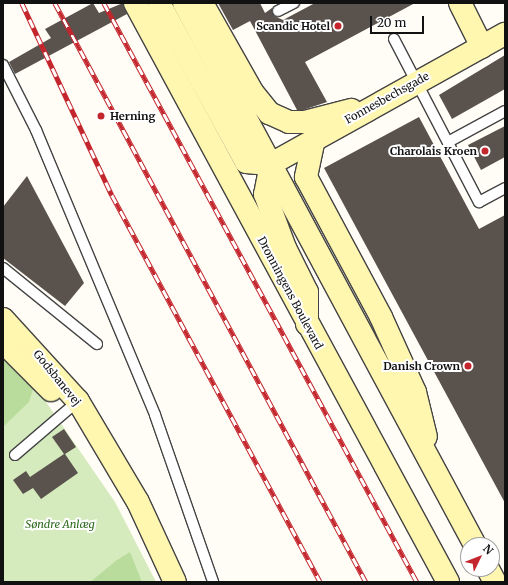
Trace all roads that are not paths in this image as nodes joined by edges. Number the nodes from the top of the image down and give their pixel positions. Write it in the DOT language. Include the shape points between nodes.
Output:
graph roads {
  1 [pos="135,3"];
  2 [pos="159,3"];
  3 [pos="184,3"];
  4 [pos="202,3"];
  5 [pos="294,3"];
  6 [pos="460,3"];
  7 [pos="278,12"];
  8 [pos="505,34"];
  9 [pos="394,39"];
  10 [pos="482,47"];
  11 [pos="3,65"];
  12 [pos="416,82"];
  13 [pos="366,108"];
  14 [pos="505,111"];
  15 [pos="314,139"];
  16 [pos="448,142"];
  17 [pos="271,164"];
  18 [pos="505,188"];
  19 [pos="3,268"];
  20 [pos="3,319"];
  21 [pos="307,325"];
  22 [pos="3,342"];
  23 [pos="97,344"];
  24 [pos="73,406"];
  25 [pos="15,455"];
  26 [pos="433,467"];
  27 [pos="471,537"];
  28 [pos="175,582"];
  29 [pos="213,582"];
  30 [pos="448,582"];
  1 -- 21 [label="main road, Dronningens Boulevard"];
  2 -- 17 [label="main road" via="246,162"];
  3 -- 17 [label="main road"];
  4 -- 13 [label="main road" via="253,93 269,113 289,122 305,122 330,113"];
  5 -- 7 [label="lane"];
  6 -- 10 [label="main road"];
  8 -- 10 [label="main road, Fonnesbechsgade"];
  9 -- 12 [label="lane"];
  10 -- 12 [label="main road, Fonnesbechsgade"];
  11 -- 29 [label="lane" via="36,130 155,415"];
  12 -- 13 [label="main road, Fonnesbechsgade"];
  12 -- 16 [label="lane"];
  13 -- 15 [label="main road, Fonnesbechsgade"];
  14 -- 16 [label="lane"];
  15 -- 17 [label="main road, Fonnesbechsgade"];
  15 -- 26 [label="main road" via="306,177 381,317 415,392"];
  16 -- 18 [label="lane" via="479,202"];
  17 -- 21 [label="main road" via="265,194 285,248 307,292"];
  17 -- 26 [label="main road"];
  19 -- 23 [label="lane"];
  20 -- 24 [label="main road, Godsbanevej"];
  21 -- 30 [label="main road, Dronningens Boulevard"];
  22 -- 24 [label="main road, Godsbanevej"];
  24 -- 25 [label="lane"];
  24 -- 28 [label="main road, Godsbanevej" via="102,444 138,502"];
  26 -- 27 [label="main road"];
}
